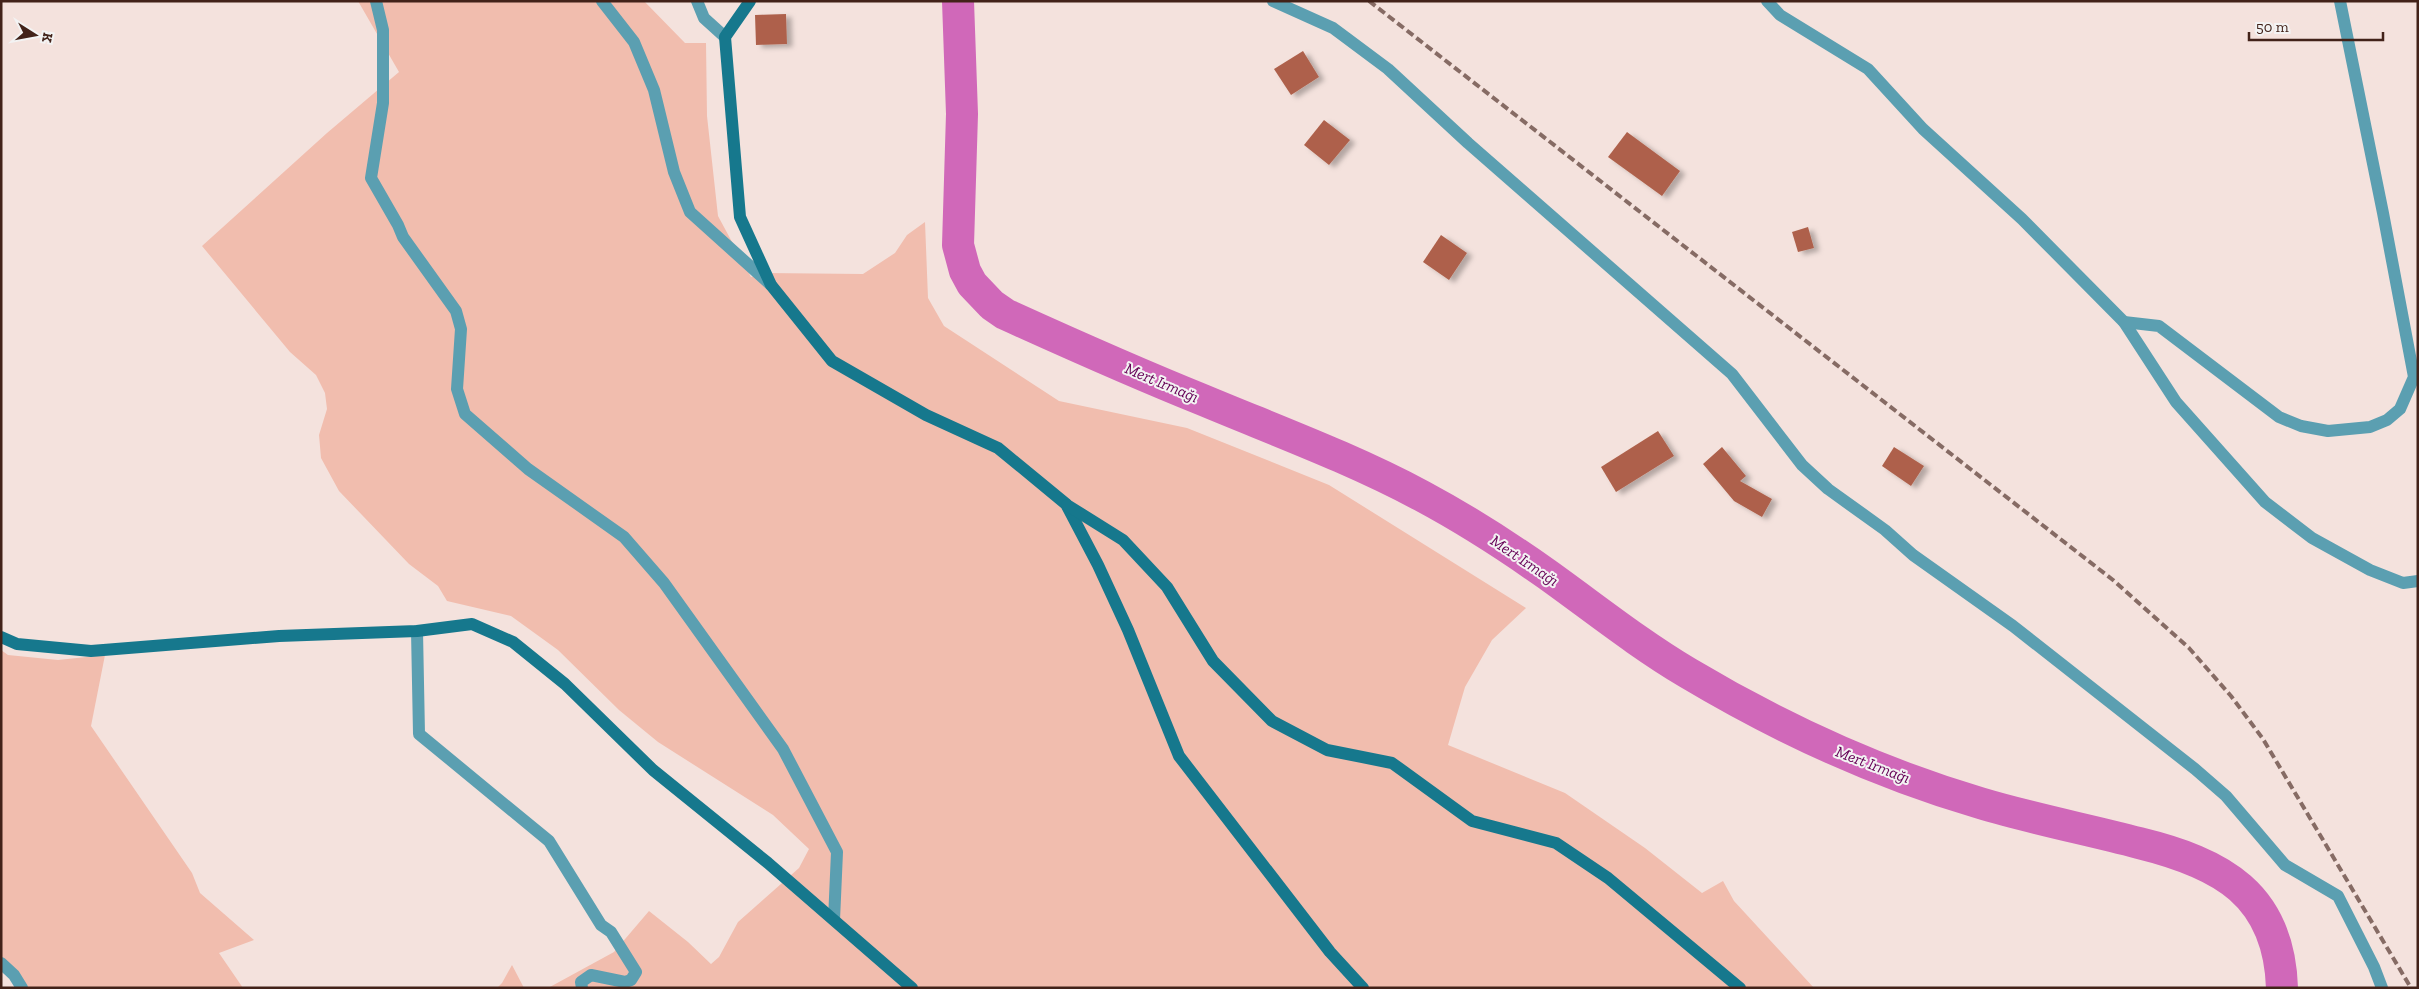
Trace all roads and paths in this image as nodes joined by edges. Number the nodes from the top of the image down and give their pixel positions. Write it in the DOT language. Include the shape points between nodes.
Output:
graph roads {
  1 [pos="376,1"];
  2 [pos="602,1"];
  3 [pos="698,1"];
  4 [pos="750,1"];
  5 [pos="1272,1"];
  6 [pos="1767,1"];
  7 [pos="2340,1"];
  8 [pos="725,37"];
  9 [pos="771,285"];
  10 [pos="2124,322"];
  11 [pos="1066,504"];
  12 [pos="2418,581"];
  13 [pos="417,631"];
  14 [pos="1,637"];
  15 [pos="834,920"];
  16 [pos="1,963"];
  17 [pos="22,988"];
  18 [pos="582,988"];
  19 [pos="912,988"];
  20 [pos="1363,988"];
  21 [pos="1740,988"];
  22 [pos="2382,988"];
  1 -- 15 [label="street" via="383,30 383,103 371,178 402,237 456,311 461,329 457,389 465,414 528,469 624,536 664,583 782,749 837,852"];
  2 -- 9 [label="street" via="634,42 654,90 674,172 690,212"];
  3 -- 8 [label="street" via="704,18"];
  4 -- 8 [label="street"];
  5 -- 22 [label="street" via="1333,28 1388,69 1732,374 1802,465 1828,489 2013,626 2195,768 2226,796 2285,866 2338,896"];
  6 -- 10 [label="street" via="1780,15 1868,69 1923,129 2022,219"];
  7 -- 10 [label="street" via="2414,377 2400,409 2387,420 2370,427 2328,431 2301,426 2279,417 2159,326"];
  8 -- 9 [label="street" via="740,217"];
  9 -- 11 [label="street" via="832,361 926,415 998,448"];
  10 -- 12 [label="street" via="2176,402 2265,502 2312,538 2370,570 2403,583"];
  11 -- 20 [label="street" via="1128,630 1179,756 1330,952"];
  11 -- 21 [label="street" via="1123,540 1167,587 1213,661 1272,721 1327,750 1392,763 1472,821 1556,844 1608,878"];
  13 -- 14 [label="street" via="279,636 91,651 18,644"];
  13 -- 15 [label="street" via="472,624 514,642 565,684 653,770"];
  13 -- 18 [label="street" via="419,734 549,841 601,924 611,932 636,972 626,982 592,975 581,982"];
  15 -- 19 [label="street"];
  16 -- 17 [label="street"];
}
